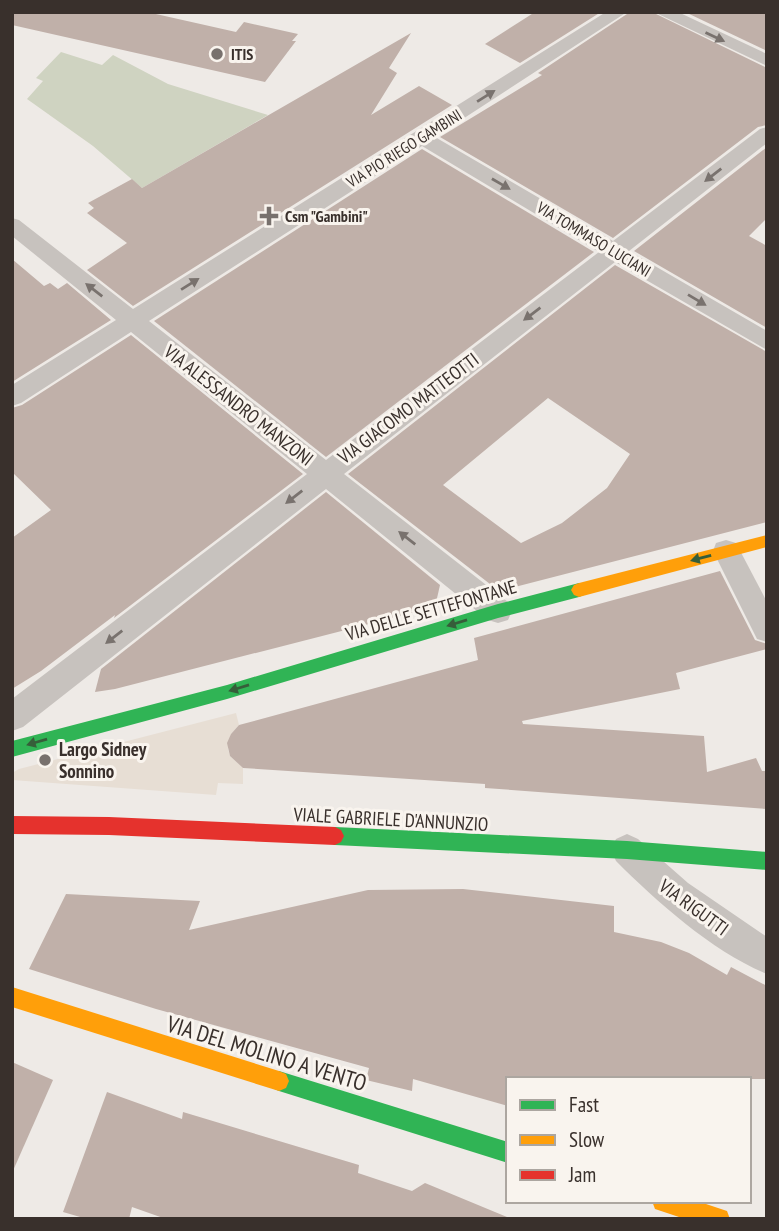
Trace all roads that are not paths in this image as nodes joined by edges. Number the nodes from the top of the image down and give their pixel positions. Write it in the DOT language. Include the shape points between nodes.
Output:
graph roads {
  1 [pos="618,12"];
  2 [pos="663,12"];
  3 [pos="767,61"];
  4 [pos="767,133"];
  5 [pos="421,137"];
  6 [pos="12,225"];
  7 [pos="615,251"];
  8 [pos="133,320"];
  9 [pos="767,342"];
  10 [pos="12,397"];
  11 [pos="324,473"];
  12 [pos="767,541"];
  13 [pos="726,551"];
  14 [pos="498,611"];
  15 [pos="767,630"];
  16 [pos="12,716"];
  17 [pos="12,749"];
  18 [pos="12,825"];
  19 [pos="627,850"];
  20 [pos="767,861"];
  21 [pos="767,957"];
  22 [pos="12,997"];
  23 [pos="506,1152"];
  24 [pos="669,1203"];
  25 [pos="719,1219"];
  5 -- 1 [label="street, VIA PIO RIEGO GAMBINI, one-way"];
  2 -- 3 [label="street, one-way"];
  4 -- 7 [label="street, VIA GIACOMO MATTEOTTI, one-way"];
  5 -- 7 [label="street, VIA TOMMASO LUCIANI, one-way"];
  8 -- 5 [label="street, VIA PIO RIEGO GAMBINI, one-way"];
  8 -- 6 [label="street, VIA ALESSANDRO MANZONI, one-way"];
  7 -- 9 [label="street, VIA TOMMASO LUCIANI, one-way"];
  7 -- 11 [label="street, VIA GIACOMO MATTEOTTI, one-way"];
  8 -- 10 [label="street, VIA PIO RIEGO GAMBINI"];
  8 -- 11 [label="street, VIA ALESSANDRO MANZONI"];
  14 -- 11 [label="street, VIA ALESSANDRO MANZONI, one-way"];
  11 -- 16 [label="street, VIA GIACOMO MATTEOTTI, one-way"];
  12 -- 13 [label="main road, VIA DELLE SETTEFONTANE"];
  13 -- 14 [label="main road, VIA DELLE SETTEFONTANE, one-way"];
  13 -- 15 [label="street"];
  14 -- 17 [label="main road, VIA DELLE SETTEFONTANE, one-way" via="227,692"];
  18 -- 19 [label="main road, VIALE GABRIELE D'ANNUNZIO"];
  19 -- 20 [label="main road, VIALE GABRIELE D'ANNUNZIO"];
  19 -- 21 [label="street, VIA RIGUTTI" via="690,907"];
  22 -- 23 [label="main road, VIA DEL MOLINO A VENTO"];
  24 -- 25 [label="main road"];
}
